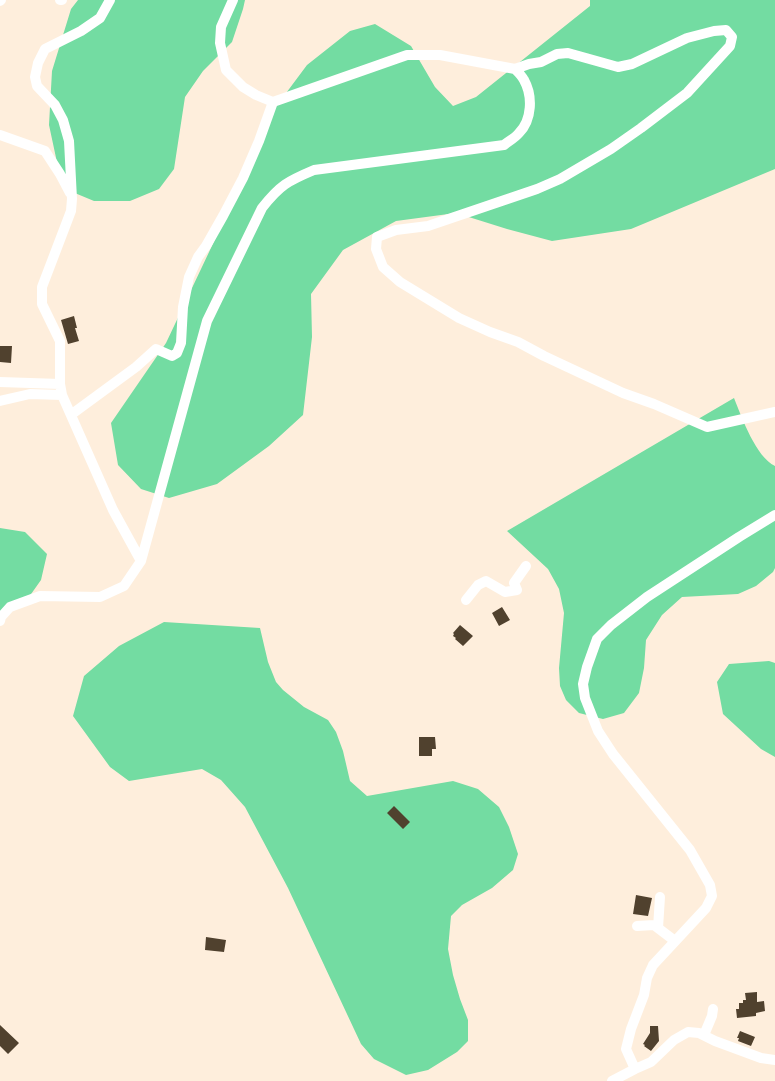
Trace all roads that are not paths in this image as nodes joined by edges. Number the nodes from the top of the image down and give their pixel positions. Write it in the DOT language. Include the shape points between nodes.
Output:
graph roads {
  1 [pos="110,0"];
  2 [pos="233,0"];
  3 [pos="515,69"];
  4 [pos="273,102"];
  5 [pos="0,135"];
  6 [pos="72,199"];
  7 [pos="0,382"];
  8 [pos="61,389"];
  9 [pos="0,401"];
  10 [pos="775,412"];
  11 [pos="72,414"];
  12 [pos="775,515"];
  13 [pos="141,561"];
  14 [pos="526,566"];
  15 [pos="466,600"];
  16 [pos="0,621"];
  17 [pos="660,897"];
  18 [pos="637,927"];
  19 [pos="658,928"];
  20 [pos="675,941"];
  21 [pos="713,1009"];
  22 [pos="704,1035"];
  23 [pos="775,1060"];
  24 [pos="635,1069"];
  25 [pos="612,1081"];
  1 -- 6 [label="street" via="100,18 45,49 35,77 37,86 63,120 69,141"];
  2 -- 4 [label="street" via="221,27 226,70 256,96"];
  3 -- 4 [label="street" via="440,55 407,55"];
  3 -- 10 [label="street" via="568,53 618,67 687,38 726,30 732,37 730,46 687,93 611,149 560,179 428,226 377,237 376,249 383,267 459,318 707,427"];
  3 -- 13 [label="street" via="530,96 530,111 520,133 504,145 314,170 289,180 262,208 207,321"];
  4 -- 11 [label="street" via="243,178 189,277 177,353 172,356 156,349"];
  5 -- 6 [label="street" via="45,151"];
  6 -- 8 [label="street" via="42,287 42,304 60,341"];
  7 -- 8 [label="street"];
  8 -- 9 [label="street"];
  8 -- 11 [label="street"];
  11 -- 13 [label="street" via="113,510"];
  12 -- 20 [label="street" via="610,625 597,639 583,684 604,742 690,850 710,885 712,896 706,908"];
  13 -- 16 [label="street" via="124,586 100,597 40,596 10,607"];
  14 -- 15 [label="street" via="514,583 517,590 505,592 486,580"];
  17 -- 19 [label="street"];
  18 -- 19 [label="street"];
  19 -- 20 [label="street"];
  20 -- 24 [label="street" via="653,965 631,1029 626,1049"];
  21 -- 22 [label="street"];
  22 -- 23 [label="street"];
  22 -- 24 [label="street" via="687,1032 651,1062"];
  24 -- 25 [label="street"];
}
